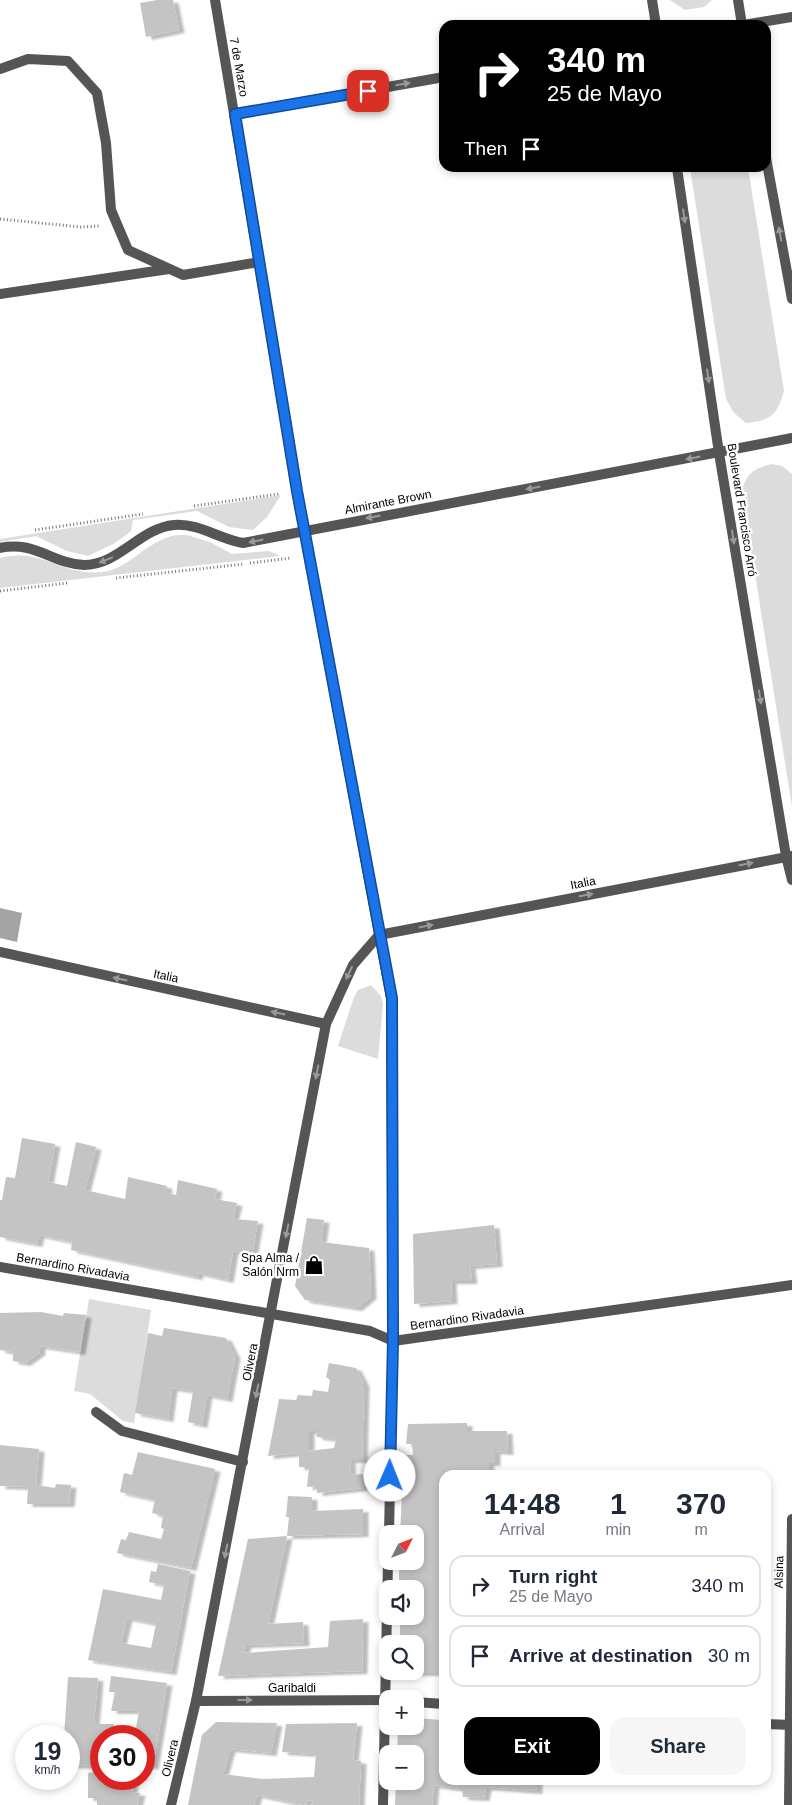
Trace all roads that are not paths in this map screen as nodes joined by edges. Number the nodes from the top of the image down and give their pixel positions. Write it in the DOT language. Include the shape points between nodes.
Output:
graph roads {
  1 [pos="215,0"];
  2 [pos="652,0"];
  3 [pos="738,0"];
  4 [pos="792,17"];
  5 [pos="655,20"];
  6 [pos="741,20"];
  7 [pos="771,20"];
  8 [pos="0,69"];
  9 [pos="439,78"];
  10 [pos="235,114"];
  11 [pos="678,172"];
  12 [pos="769,172"];
  13 [pos="258,262"];
  14 [pos="170,269"];
  15 [pos="0,294"];
  16 [pos="792,299"];
  17 [pos="792,438"];
  18 [pos="719,453"];
  19 [pos="304,530"];
  20 [pos="0,548"];
  21 [pos="789,856"];
  22 [pos="792,880"];
  23 [pos="379,935"];
  24 [pos="0,952"];
  25 [pos="326,1024"];
  26 [pos="0,1267"];
  27 [pos="792,1285"];
  28 [pos="272,1314"];
  29 [pos="393,1341"];
  30 [pos="96,1412"];
  31 [pos="243,1462"];
  32 [pos="792,1519"];
  33 [pos="389,1525"];
  34 [pos="388,1570"];
  35 [pos="386,1690"];
  36 [pos="379,1700"];
  37 [pos="196,1701"];
  38 [pos="424,1703"];
  39 [pos="439,1704"];
  40 [pos="771,1724"];
  41 [pos="791,1725"];
  42 [pos="385,1735"];
  43 [pos="171,1805"];
  44 [pos="383,1805"];
  45 [pos="789,1805"];
  1 -- 10 [label="street, 7 de Marzo"];
  2 -- 5 [label="street"];
  3 -- 6 [label="street"];
  4 -- 7 [label="street"];
  8 -- 14 [label="street" via="28,59 68,61 97,93 106,143 111,210 117,225 128,250"];
  10 -- 9 [label="street, one-way"];
  10 -- 13 [label="street, 7 de Marzo"];
  11 -- 18 [label="street, Boulevard Francisco Arró, one-way"];
  16 -- 12 [label="street, one-way"];
  13 -- 14 [label="street" via="183,275"];
  13 -- 19 [label="street, 7 de Marzo"];
  14 -- 15 [label="street"];
  17 -- 18 [label="street, Almirante Brown"];
  18 -- 19 [label="street, Almirante Brown, one-way"];
  18 -- 21 [label="street, Boulevard Francisco Arró, one-way"];
  19 -- 20 [label="street, Almirante Brown, one-way" via="243,543 230,541 202,528 172,526 155,530 114,557 85,565 30,547 13,545"];
  19 -- 23 [label="street, 7 de Marzo"];
  21 -- 22 [label="street"];
  23 -- 21 [label="street, Italia, one-way"];
  23 -- 25 [label="street, Olivera, one-way" via="353,965"];
  23 -- 29 [label="street, 7 de Marzo" via="392,998"];
  25 -- 24 [label="street, Italia, one-way"];
  25 -- 28 [label="street, Olivera, one-way"];
  26 -- 28 [label="street, Bernardino Rivadavia"];
  27 -- 29 [label="street, Bernardino Rivadavia"];
  28 -- 29 [label="street, Bernardino Rivadavia" via="370,1331"];
  28 -- 31 [label="street, Olivera, one-way"];
  29 -- 33 [label="street, 7 de Marzo"];
  30 -- 31 [label="street" via="122,1431"];
  31 -- 37 [label="street, Olivera, one-way"];
  32 -- 41 [label="street, Alsina"];
  34 -- 35 [label="street"];
  37 -- 36 [label="street, Garibaldi, one-way"];
  37 -- 43 [label="street, Olivera"];
  38 -- 39 [label="street"];
  40 -- 41 [label="street"];
  41 -- 45 [label="street, Alsina"];
  42 -- 44 [label="street"];
}
